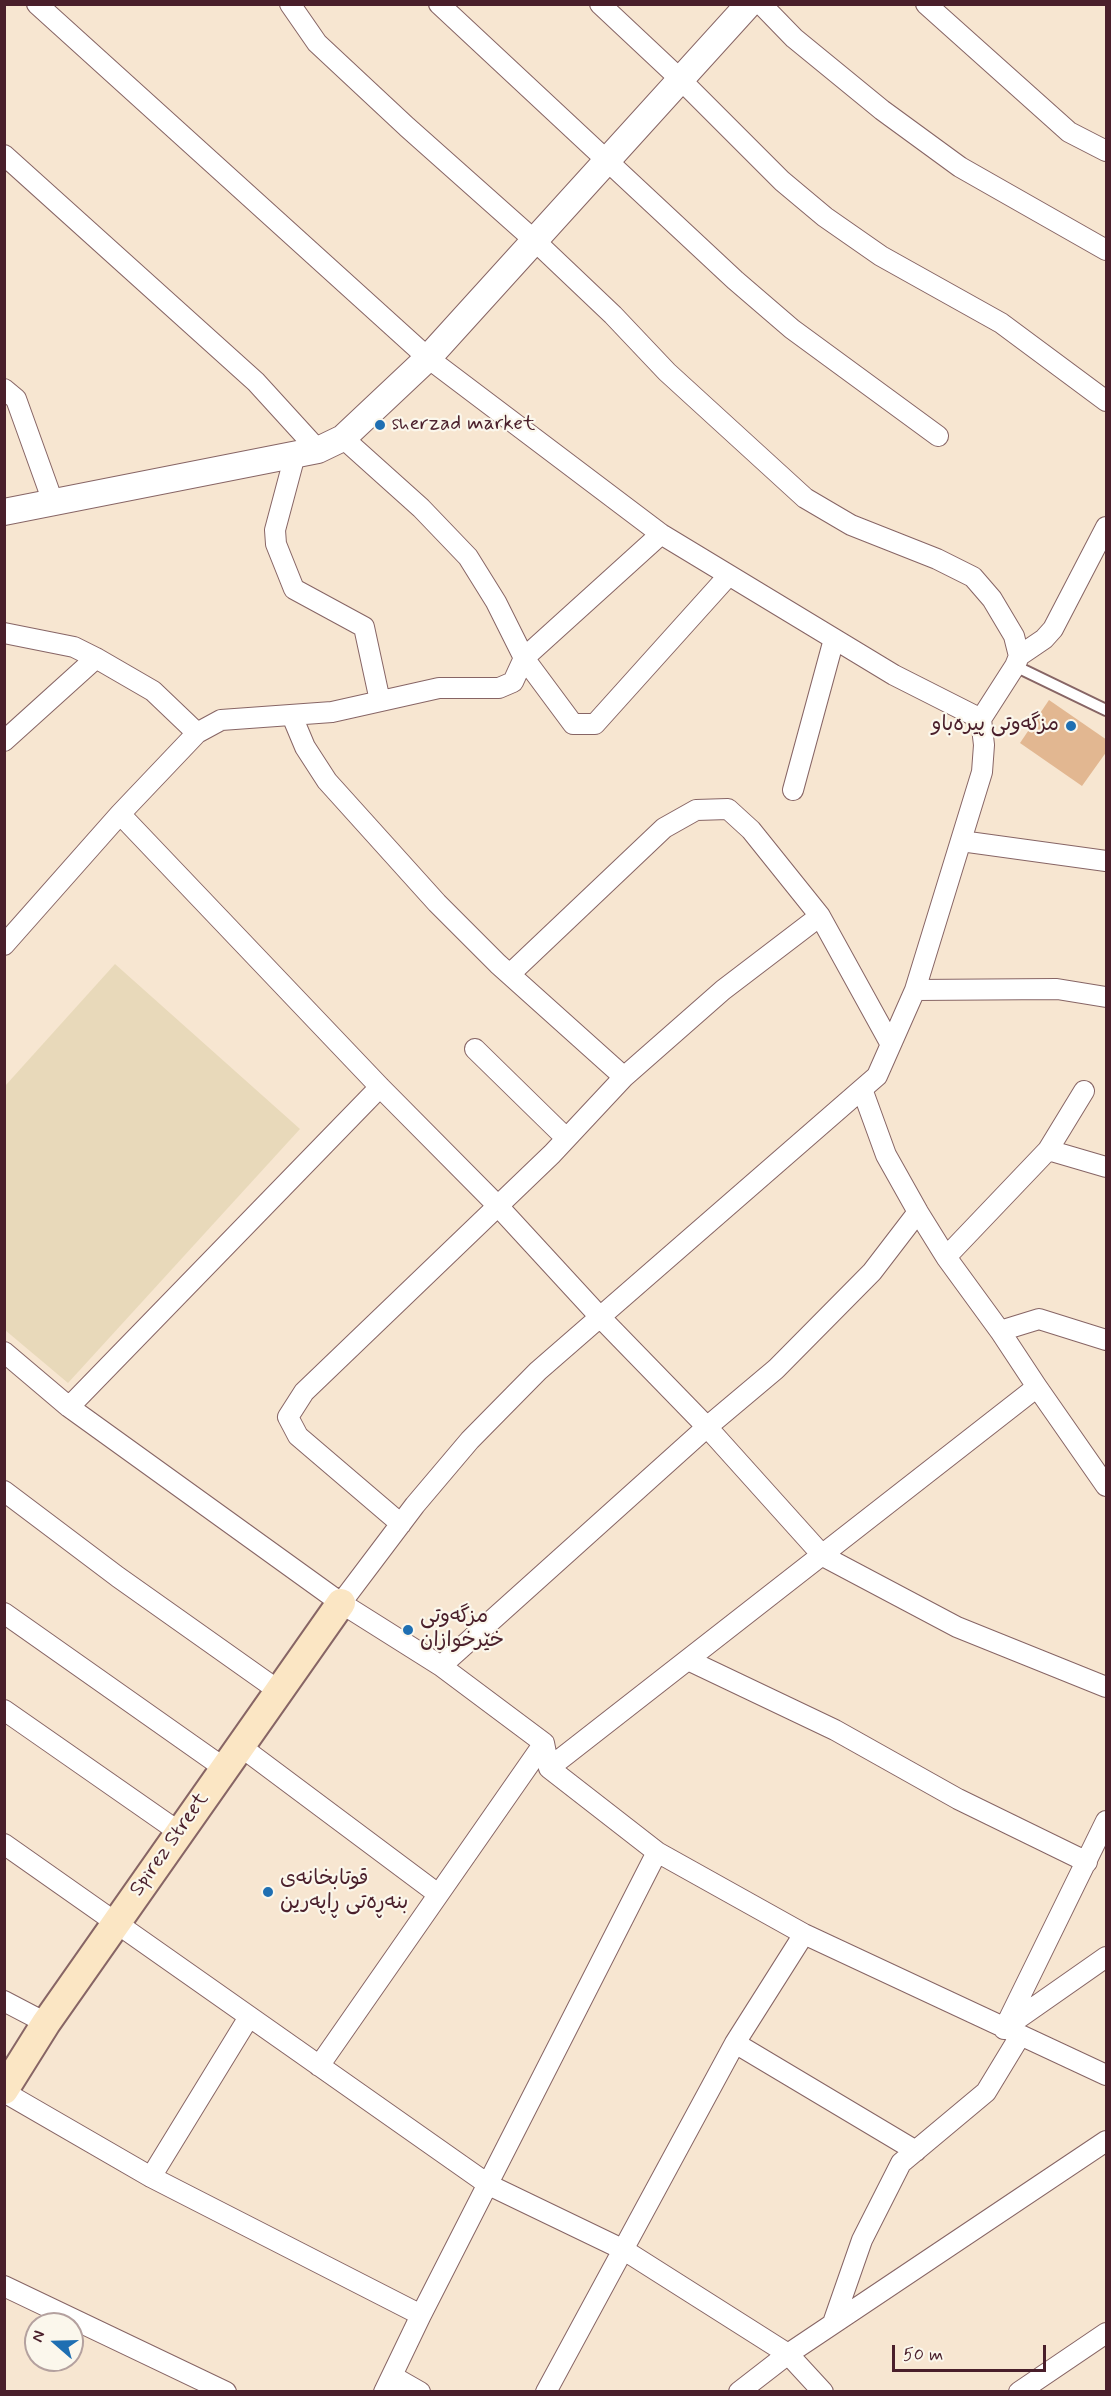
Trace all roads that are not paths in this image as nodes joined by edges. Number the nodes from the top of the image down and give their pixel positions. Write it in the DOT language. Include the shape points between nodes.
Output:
graph roads {
  1 [pos="37,4"];
  2 [pos="290,4"];
  3 [pos="439,4"];
  4 [pos="600,4"];
  5 [pos="749,4"];
  6 [pos="761,4"];
  7 [pos="926,4"];
  8 [pos="680,79"];
  9 [pos="1107,151"];
  10 [pos="4,155"];
  11 [pos="606,161"];
  12 [pos="534,240"];
  13 [pos="1107,250"];
  14 [pos="428,358"];
  15 [pos="4,389"];
  16 [pos="1107,401"];
  17 [pos="938,436"];
  18 [pos="342,438"];
  19 [pos="307,452"];
  20 [pos="53,502"];
  21 [pos="4,512"];
  22 [pos="1107,527"];
  23 [pos="661,534"];
  24 [pos="729,575"];
  25 [pos="4,633"];
  26 [pos="834,639"];
  27 [pos="96,658"];
  28 [pos="524,658"];
  29 [pos="1017,661"];
  30 [pos="380,702"];
  31 [pos="1107,710"];
  32 [pos="292,716"];
  33 [pos="981,719"];
  34 [pos="197,733"];
  35 [pos="4,741"];
  36 [pos="793,790"];
  37 [pos="120,814"];
  38 [pos="961,841"];
  39 [pos="1107,861"];
  40 [pos="820,916"];
  41 [pos="4,945"];
  42 [pos="510,974"];
  43 [pos="915,990"];
  44 [pos="1107,997"];
  45 [pos="890,1043"];
  46 [pos="475,1049"];
  47 [pos="624,1077"];
  48 [pos="380,1087"];
  49 [pos="861,1089"];
  50 [pos="1084,1091"];
  51 [pos="566,1138"];
  52 [pos="1048,1150"];
  53 [pos="1107,1167"];
  54 [pos="497,1205"];
  55 [pos="918,1212"];
  56 [pos="946,1257"];
  57 [pos="601,1318"];
  58 [pos="1000,1331"];
  59 [pos="1107,1341"];
  60 [pos="4,1352"];
  61 [pos="1037,1387"];
  62 [pos="69,1407"];
  63 [pos="707,1428"];
  64 [pos="1107,1486"];
  65 [pos="4,1491"];
  66 [pos="400,1524"];
  67 [pos="823,1556"];
  68 [pos="341,1603"];
  69 [pos="4,1612"];
  70 [pos="688,1660"];
  71 [pos="441,1666"];
  72 [pos="1107,1687"];
  73 [pos="279,1691"];
  74 [pos="4,1710"];
  75 [pos="544,1743"];
  76 [pos="232,1757"];
  77 [pos="549,1768"];
  78 [pos="1107,1821"];
  79 [pos="179,1832"];
  80 [pos="4,1844"];
  81 [pos="657,1852"];
  82 [pos="1087,1862"];
  83 [pos="438,1894"];
  84 [pos="116,1923"];
  85 [pos="804,1934"];
  86 [pos="1107,1957"];
  87 [pos="4,2001"];
  88 [pos="249,2017"];
  89 [pos="46,2023"];
  90 [pos="1012,2032"];
  91 [pos="735,2043"];
  92 [pos="318,2066"];
  93 [pos="1107,2075"];
  94 [pos="4,2091"];
  95 [pos="1107,2141"];
  96 [pos="916,2151"];
  97 [pos="151,2177"];
  98 [pos="489,2185"];
  99 [pos="624,2250"];
  100 [pos="4,2286"];
  101 [pos="421,2315"];
  102 [pos="833,2324"];
  103 [pos="1107,2333"];
  104 [pos="789,2354"];
  105 [pos="388,2384"];
  106 [pos="226,2391"];
  107 [pos="420,2391"];
  108 [pos="546,2391"];
  109 [pos="738,2391"];
  110 [pos="823,2391"];
  111 [pos="1019,2391"];
  1 -- 14 [label="street"];
  2 -- 12 [label="street" via="317,43"];
  3 -- 11 [label="street"];
  4 -- 8 [label="street"];
  5 -- 8 [label="street"];
  6 -- 13 [label="street" via="794,38 960,167"];
  7 -- 9 [label="street" via="1069,132"];
  8 -- 11 [label="street"];
  8 -- 16 [label="street" via="782,181 825,217 881,256 1000,323"];
  10 -- 19 [label="street" via="256,382"];
  11 -- 12 [label="street"];
  11 -- 17 [label="street" via="792,329"];
  12 -- 14 [label="street"];
  12 -- 29 [label="street" via="667,372 805,498 851,525 973,577 992,599 1014,636"];
  14 -- 18 [label="street"];
  14 -- 23 [label="street"];
  15 -- 20 [label="street" via="16,399"];
  18 -- 19 [label="street"];
  18 -- 28 [label="street" via="421,508 468,557"];
  19 -- 20 [label="street"];
  19 -- 30 [label="street" via="275,530 276,544 294,589 364,627"];
  20 -- 21 [label="street"];
  22 -- 29 [label="street" via="1053,629"];
  23 -- 24 [label="street"];
  23 -- 28 [label="street"];
  24 -- 26 [label="street"];
  24 -- 28 [label="street" via="595,724 573,724"];
  25 -- 27 [label="street" via="74,647"];
  26 -- 33 [label="street"];
  26 -- 36 [label="street"];
  27 -- 34 [label="street" via="153,691"];
  27 -- 35 [label="street"];
  28 -- 30 [label="street" via="513,682 499,688 439,688"];
  29 -- 31 [label="lane"];
  29 -- 33 [label="street"];
  30 -- 32 [label="street"];
  32 -- 34 [label="street" via="221,720"];
  32 -- 42 [label="street" via="305,747 327,781 437,903"];
  33 -- 38 [label="street" via="982,772"];
  34 -- 37 [label="street"];
  37 -- 41 [label="street"];
  37 -- 48 [label="street"];
  38 -- 39 [label="street"];
  38 -- 43 [label="street"];
  40 -- 42 [label="street" via="751,830 728,809 696,810 664,828"];
  40 -- 45 [label="street"];
  40 -- 47 [label="street" via="723,990"];
  42 -- 47 [label="street"];
  43 -- 44 [label="street" via="1057,988"];
  43 -- 45 [label="street"];
  45 -- 49 [label="street" via="877,1076"];
  46 -- 51 [label="street"];
  47 -- 51 [label="street"];
  48 -- 54 [label="street"];
  48 -- 62 [label="street"];
  49 -- 55 [label="street" via="886,1155"];
  49 -- 57 [label="street"];
  50 -- 52 [label="street"];
  51 -- 54 [label="street"];
  52 -- 53 [label="street"];
  52 -- 56 [label="street"];
  54 -- 57 [label="street"];
  54 -- 66 [label="street" via="304,1392 288,1417 298,1436"];
  55 -- 56 [label="street"];
  55 -- 63 [label="street" via="872,1272 776,1369"];
  56 -- 58 [label="street"];
  57 -- 63 [label="street"];
  57 -- 66 [label="street" via="538,1371 470,1440"];
  58 -- 59 [label="street" via="1040,1319"];
  58 -- 61 [label="street"];
  60 -- 62 [label="street"];
  61 -- 64 [label="street"];
  61 -- 67 [label="street"];
  62 -- 68 [label="street"];
  63 -- 67 [label="street"];
  63 -- 71 [label="street"];
  65 -- 73 [label="street"];
  66 -- 68 [label="street"];
  67 -- 70 [label="street"];
  67 -- 72 [label="street" via="957,1627"];
  68 -- 71 [label="street"];
  68 -- 73 [label="main road, Spirez Street"];
  69 -- 76 [label="street"];
  70 -- 77 [label="street"];
  70 -- 82 [label="street" via="835,1730 958,1799"];
  71 -- 75 [label="street"];
  73 -- 76 [label="main road, Spirez Street"];
  74 -- 79 [label="street"];
  75 -- 77 [label="street"];
  75 -- 83 [label="street"];
  76 -- 79 [label="main road, Spirez Street"];
  76 -- 83 [label="street"];
  77 -- 81 [label="street"];
  78 -- 82 [label="street"];
  79 -- 84 [label="main road, Spirez Street"];
  80 -- 84 [label="street"];
  81 -- 85 [label="street"];
  81 -- 98 [label="street"];
  82 -- 90 [label="street"];
  83 -- 92 [label="street"];
  84 -- 88 [label="street"];
  84 -- 89 [label="main road, Spirez Street"];
  85 -- 90 [label="street"];
  85 -- 91 [label="street"];
  86 -- 90 [label="street"];
  87 -- 89 [label="street"];
  88 -- 92 [label="street"];
  88 -- 97 [label="street"];
  89 -- 94 [label="main road, Spirez Street"];
  90 -- 93 [label="street"];
  90 -- 96 [label="street" via="986,2092"];
  91 -- 96 [label="street"];
  91 -- 99 [label="street"];
  92 -- 98 [label="street"];
  94 -- 97 [label="street"];
  95 -- 102 [label="street"];
  96 -- 102 [label="street" via="901,2163 862,2240"];
  97 -- 101 [label="street"];
  98 -- 99 [label="street"];
  98 -- 101 [label="street"];
  99 -- 104 [label="street"];
  99 -- 108 [label="street"];
  100 -- 106 [label="street"];
  101 -- 105 [label="street"];
  102 -- 104 [label="street"];
  103 -- 111 [label="street"];
  104 -- 109 [label="street"];
  104 -- 110 [label="street"];
  105 -- 107 [label="street"];
}
